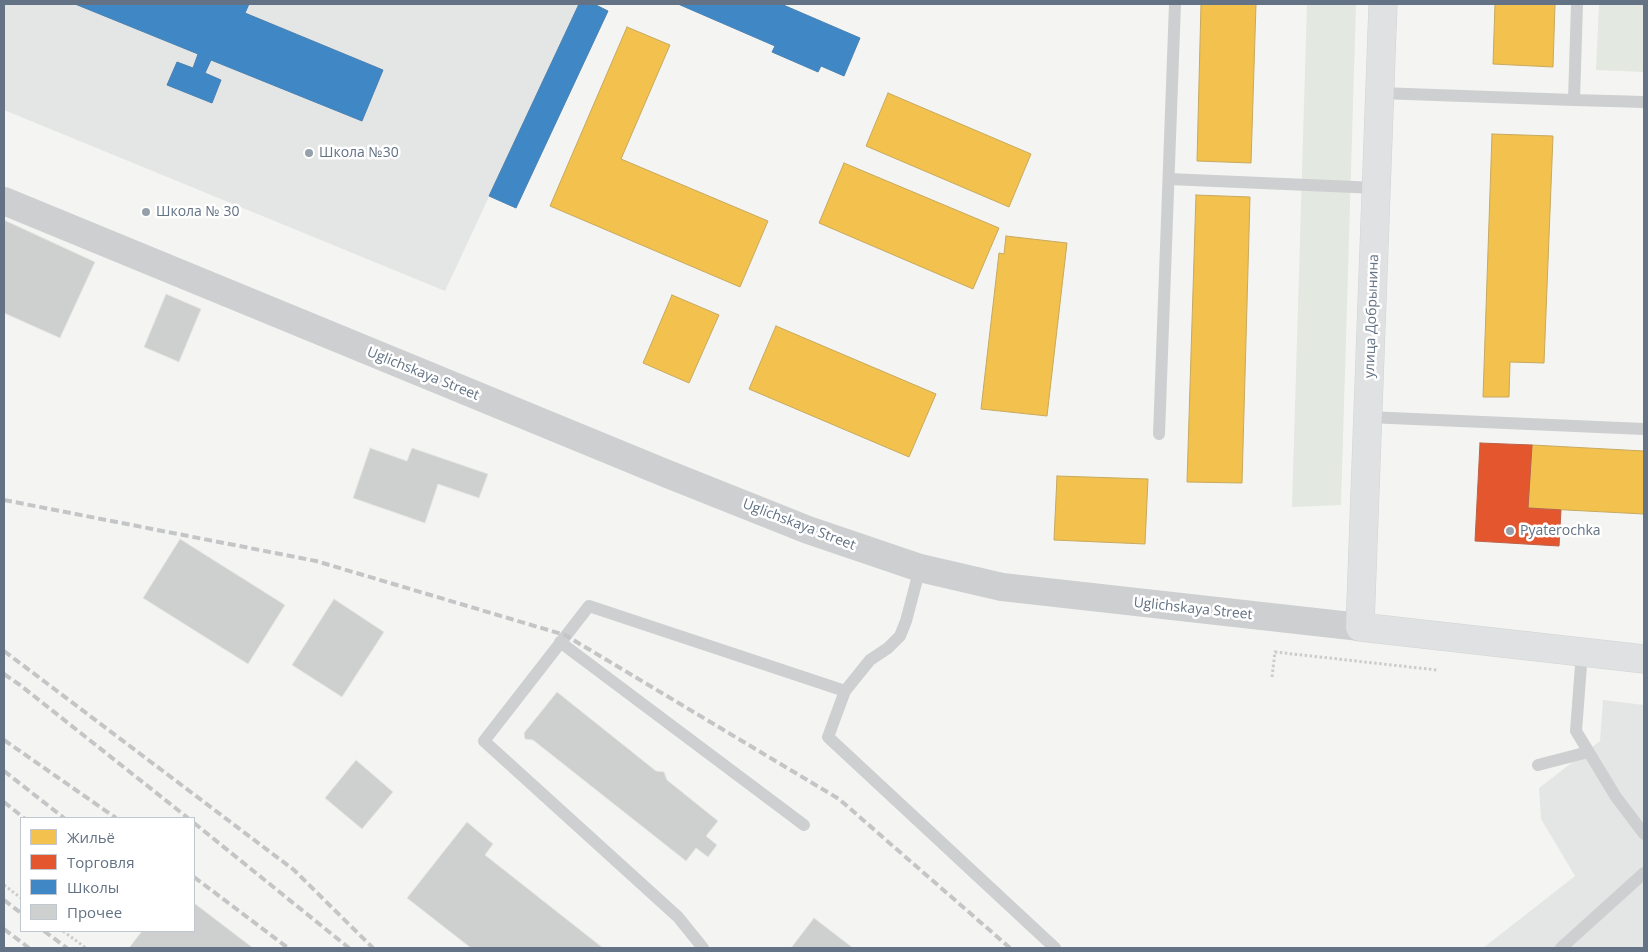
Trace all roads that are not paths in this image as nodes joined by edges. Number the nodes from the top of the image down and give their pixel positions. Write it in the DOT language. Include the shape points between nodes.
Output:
graph roads {
  1 [pos="1175,4"];
  2 [pos="1383,4"];
  3 [pos="1577,4"];
  4 [pos="1380,93"];
  5 [pos="1574,100"];
  6 [pos="1644,102"];
  7 [pos="1169,179"];
  8 [pos="1377,188"];
  9 [pos="4,201"];
  10 [pos="1368,416"];
  11 [pos="1644,429"];
  12 [pos="1159,434"];
  13 [pos="920,568"];
  14 [pos="1360,627"];
  15 [pos="560,642"];
  16 [pos="1582,652"];
  17 [pos="1644,659"];
  18 [pos="845,691"];
  19 [pos="1588,752"];
  20 [pos="1538,765"];
  21 [pos="804,825"];
  22 [pos="1644,834"];
  23 [pos="1644,873"];
  24 [pos="1568,946"];
  25 [pos="703,948"];
  26 [pos="1055,948"];
  1 -- 7 [label="lane"];
  2 -- 4 [label="main road, улица Добрынина"];
  3 -- 5 [label="lane"];
  4 -- 5 [label="lane"];
  4 -- 8 [label="main road, улица Добрынина"];
  5 -- 6 [label="lane"];
  7 -- 8 [label="lane"];
  7 -- 12 [label="lane"];
  8 -- 10 [label="main road, улица Добрынина"];
  9 -- 13 [label="street, Uglichskaya Street" via="673,477 808,530"];
  10 -- 11 [label="lane"];
  10 -- 14 [label="main road, улица Добрынина"];
  13 -- 14 [label="street, Uglichskaya Street" via="1002,587"];
  13 -- 18 [label="lane" via="900,636 870,660"];
  14 -- 16 [label="main road, Uglichskaya Street"];
  15 -- 18 [label="lane" via="590,606"];
  15 -- 21 [label="lane"];
  15 -- 25 [label="lane" via="484,741 678,917"];
  16 -- 17 [label="main road, Uglichskaya Street"];
  16 -- 19 [label="lane" via="1576,731"];
  18 -- 26 [label="lane" via="828,737"];
  19 -- 20 [label="lane"];
  19 -- 22 [label="lane"];
  23 -- 24 [label="lane"];
}
